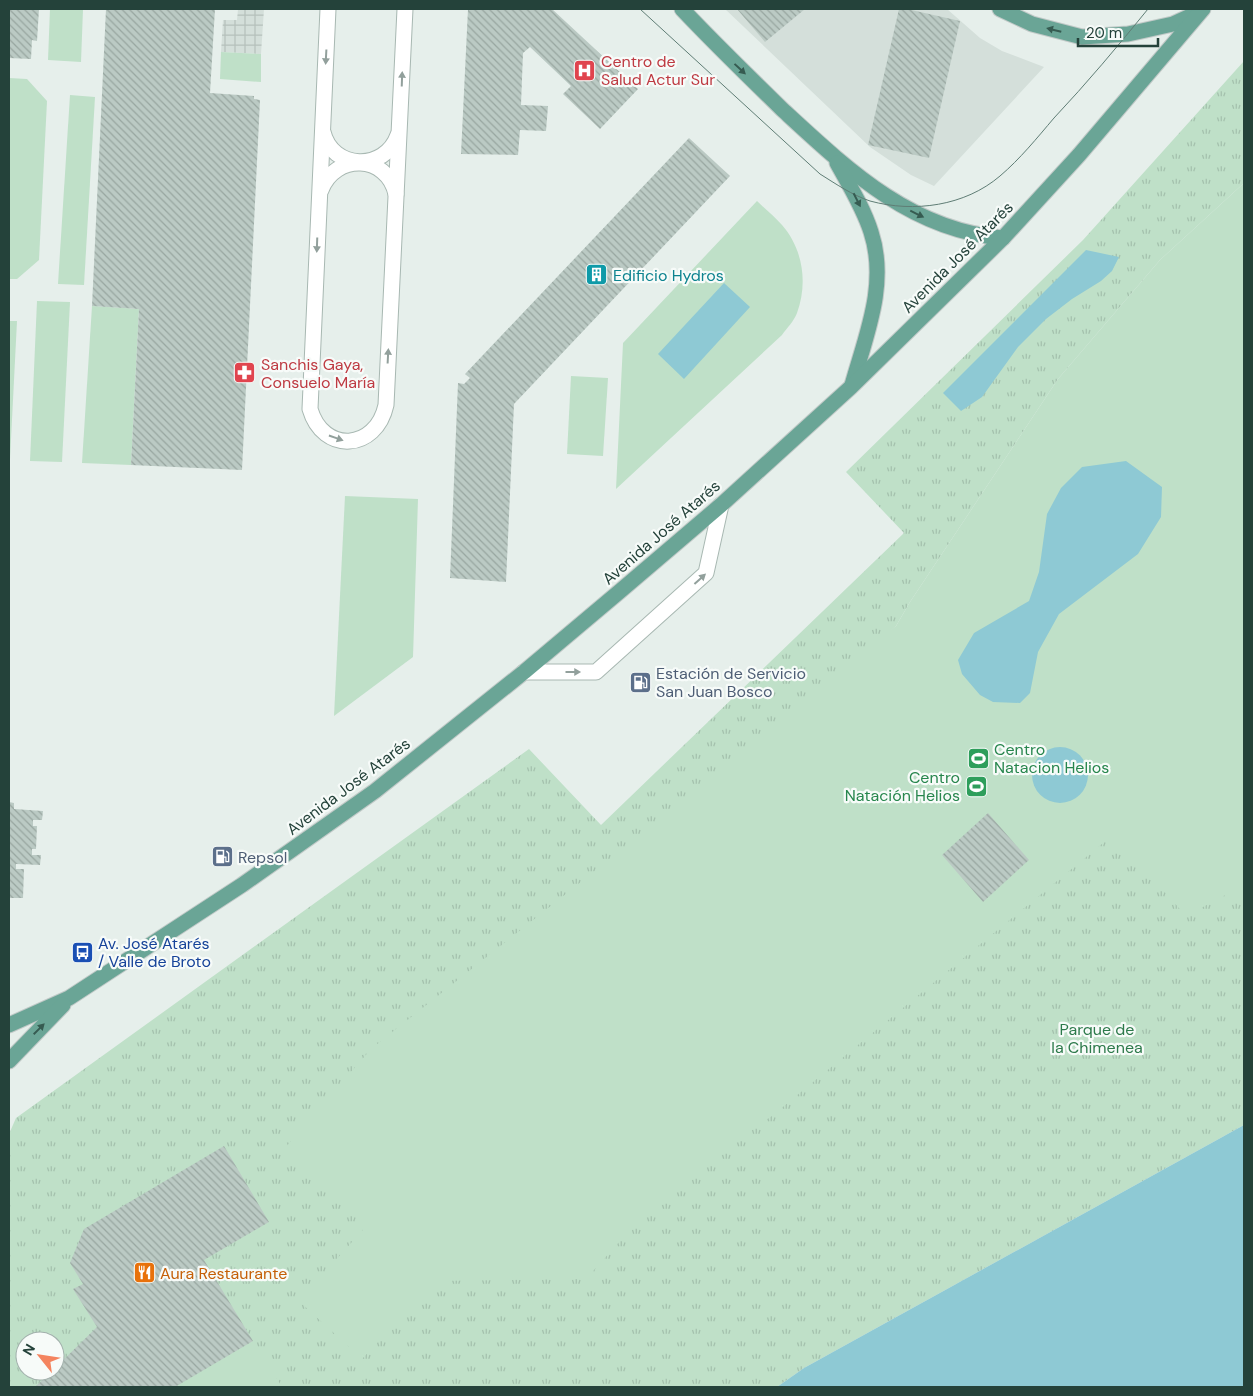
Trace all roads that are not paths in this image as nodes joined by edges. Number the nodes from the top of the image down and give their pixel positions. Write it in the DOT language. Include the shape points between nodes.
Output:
graph roads {
  1 [pos="328,9"];
  2 [pos="405,9"];
  3 [pos="682,9"];
  4 [pos="1000,9"];
  5 [pos="1203,9"];
  6 [pos="322,125"];
  7 [pos="400,128"];
  8 [pos="834,157"];
  9 [pos="319,197"];
  10 [pos="396,198"];
  11 [pos="1003,238"];
  12 [pos="851,387"];
  13 [pos="721,504"];
  14 [pos="524,672"];
  15 [pos="69,998"];
  16 [pos="9,1025"];
  17 [pos="9,1061"];
  1 -- 6 [label="lane, one-way"];
  7 -- 2 [label="lane, one-way"];
  3 -- 8 [label="main road, one-way" via="718,48"];
  5 -- 4 [label="main road, one-way" via="1173,24 1137,32 1082,37 1032,24"];
  5 -- 11 [label="main road, Avenida José Atarés"];
  6 -- 7 [label="lane" via="334,151 350,161 360,162 369,162 386,153 393,146"];
  6 -- 9 [label="lane"];
  7 -- 10 [label="lane"];
  8 -- 11 [label="main road, one-way" via="883,194 929,220 965,232"];
  8 -- 12 [label="main road, one-way" via="867,220 877,259 876,296"];
  9 -- 10 [label="lane" via="332,172 359,163 384,173"];
  9 -- 10 [label="lane, one-way" via="310,409 319,428 341,441 354,441 376,429 386,405"];
  11 -- 12 [label="main road, Avenida José Atarés"];
  12 -- 13 [label="main road, Avenida José Atarés"];
  13 -- 14 [label="main road, Avenida José Atarés"];
  14 -- 13 [label="lane, one-way" via="596,672 706,573"];
  14 -- 15 [label="main road, Avenida José Atarés" via="375,791 242,885"];
  15 -- 16 [label="main road, Avenida José Atarés"];
  17 -- 15 [label="main road, Avenida José Atarés, one-way"];
}
